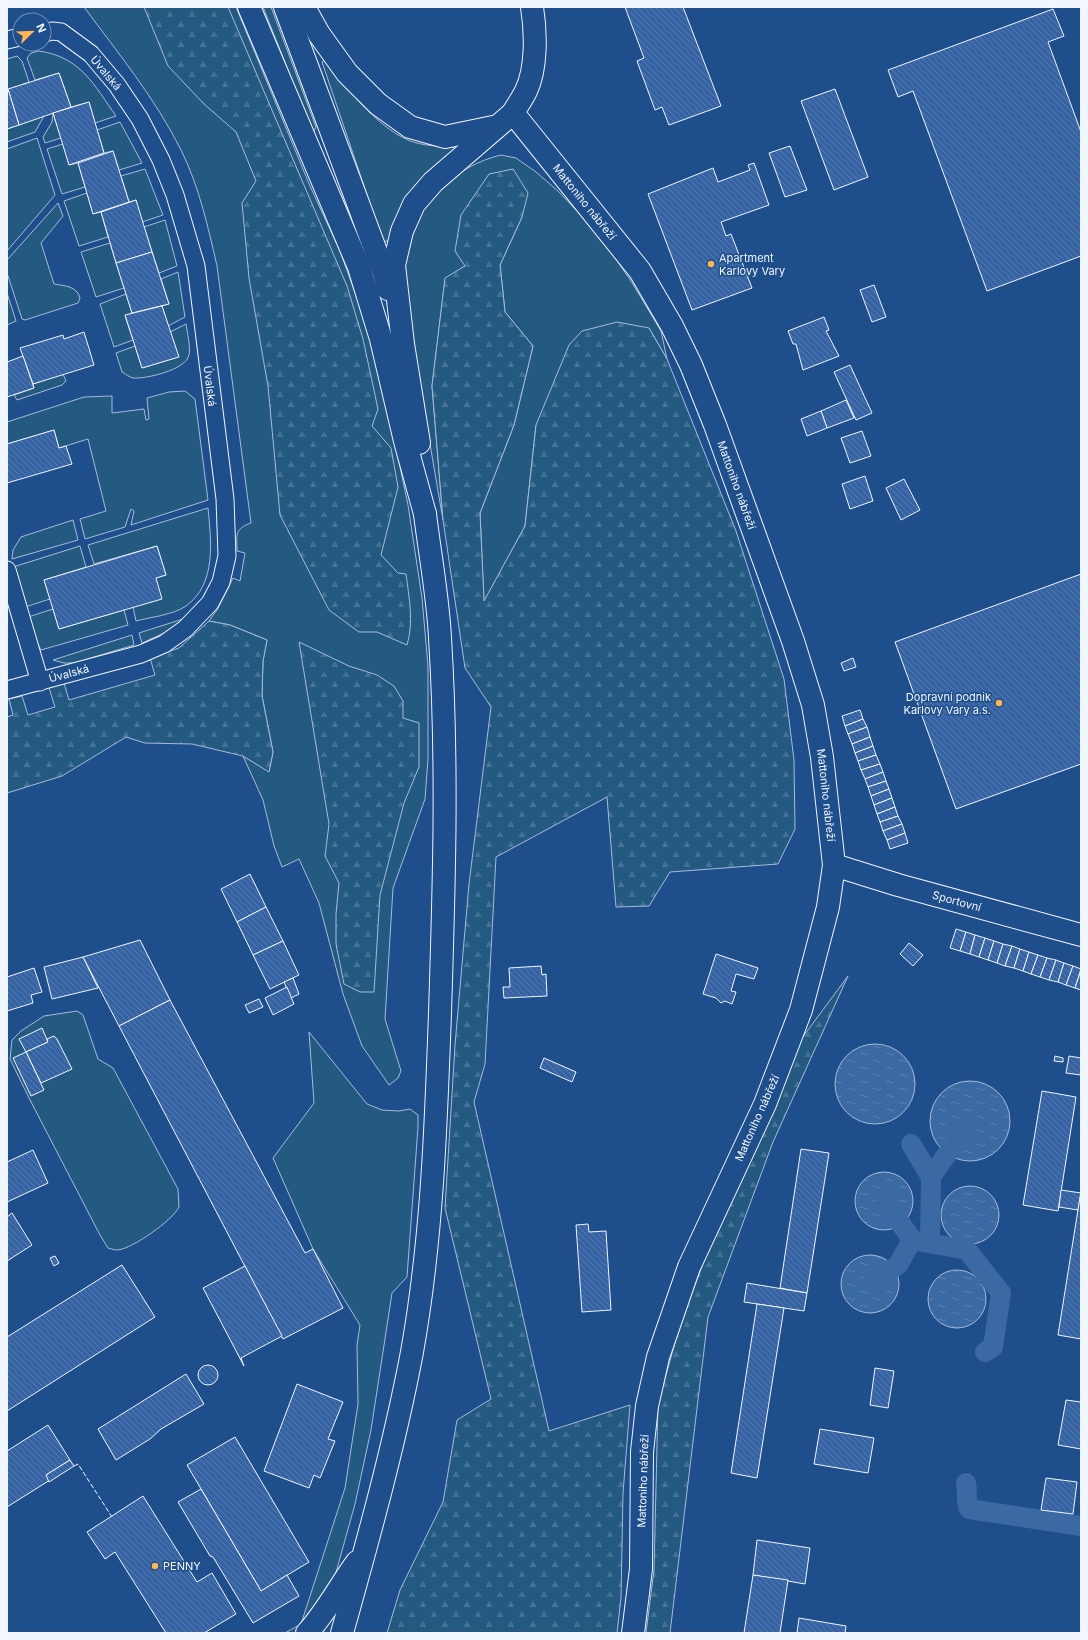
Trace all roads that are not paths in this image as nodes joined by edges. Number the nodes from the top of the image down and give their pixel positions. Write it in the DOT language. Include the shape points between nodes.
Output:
graph roads {
  1 [pos="249,7"];
  2 [pos="285,7"];
  3 [pos="304,7"];
  4 [pos="532,7"];
  5 [pos="52,31"];
  6 [pos="504,119"];
  7 [pos="403,344"];
  8 [pos="425,514"];
  9 [pos="7,570"];
  10 [pos="40,682"];
  11 [pos="7,690"];
  12 [pos="834,865"];
  13 [pos="1081,935"];
  14 [pos="365,1551"];
  15 [pos="307,1633"];
  16 [pos="342,1633"];
  17 [pos="633,1633"];
  1 -- 8 [label="main road" via="359,267 381,339"];
  2 -- 7 [label="main road" via="384,273"];
  3 -- 6 [label="main road" via="319,34 348,73 378,104 410,127 445,137"];
  4 -- 6 [label="main road" via="534,59 526,90"];
  5 -- 10 [label="street, Úvalská" via="61,32 90,54 117,85 161,160 175,195 196,266 225,499 227,556 221,582 210,603 185,630 164,644 141,654"];
  6 -- 7 [label="main road" via="433,182 414,204 402,231 394,266"];
  6 -- 12 [label="main road, Mattoniho nábřeží" via="640,271 691,365 793,641 812,705 822,757"];
  7 -- 8 [label="main road" via="418,438"];
  8 -- 14 [label="main road" via="440,635 446,766 434,1161 412,1350 392,1452"];
  9 -- 10 [label="street, Úvalská"];
  10 -- 11 [label="street, Úvalská"];
  12 -- 13 [label="main road, Sportovní"];
  12 -- 17 [label="main road, Mattoniho nábřeží" via="828,908 801,1010 765,1104 689,1267 658,1357 647,1406 642,1452 641,1569"];
  14 -- 15 [label="main road" via="321,1617"];
  14 -- 16 [label="main road"];
}
